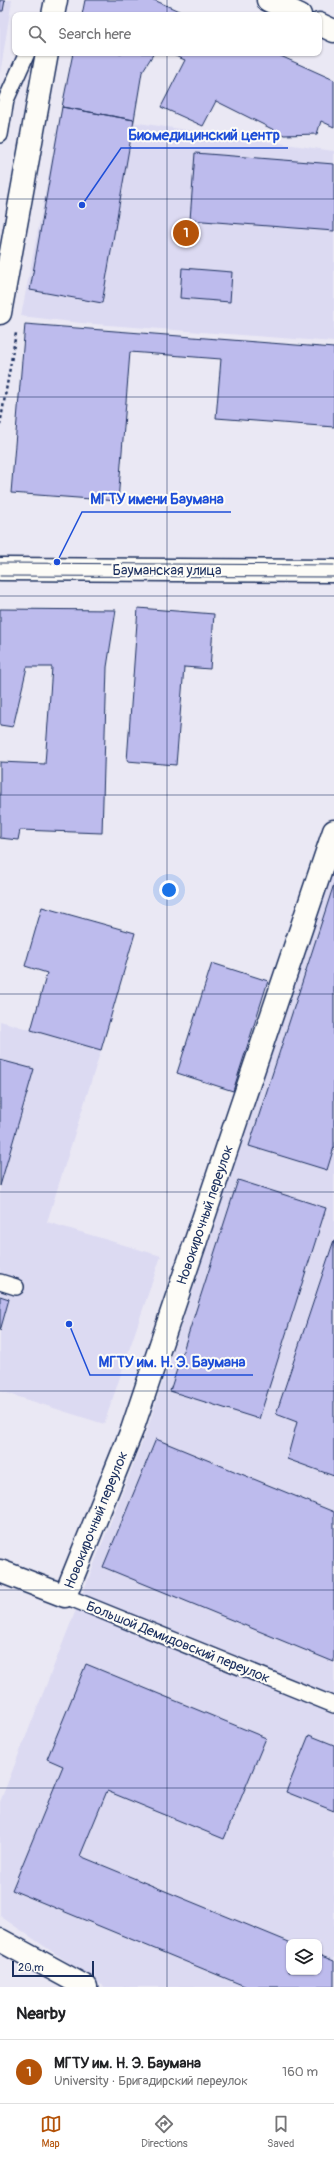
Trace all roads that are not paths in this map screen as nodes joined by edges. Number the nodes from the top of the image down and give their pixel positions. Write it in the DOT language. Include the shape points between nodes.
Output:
graph roads {
  1 [pos="50,0"];
  2 [pos="56,0"];
  3 [pos="268,0"];
  4 [pos="45,12"];
  5 [pos="54,12"];
  6 [pos="294,12"];
  7 [pos="322,25"];
  8 [pos="334,30"];
  9 [pos="26,56"];
  10 [pos="46,56"];
  11 [pos="0,135"];
  12 [pos="0,313"];
  13 [pos="0,570"];
  14 [pos="334,571"];
  15 [pos="334,831"];
  16 [pos="0,1282"];
  17 [pos="16,1287"];
  18 [pos="0,1571"];
  19 [pos="65,1596"];
  20 [pos="334,1705"];
  21 [pos="0,1940"];
  22 [pos="86,1987"];
  1 -- 4 [label="lane"];
  2 -- 5 [label="street"];
  3 -- 6 [label="street"];
  7 -- 8 [label="street"];
  9 -- 11 [label="lane" via="6,100"];
  10 -- 12 [label="street"];
  13 -- 14 [label="street, Бауманская улица"];
  15 -- 19 [label="street, Новокирочный переулок" via="132,1430"];
  16 -- 17 [label="lane"];
  18 -- 19 [label="street, Большой Демидовский переулок"];
  19 -- 20 [label="lane, Большой Демидовский переулок"];
  21 -- 22 [label="street"];
}
